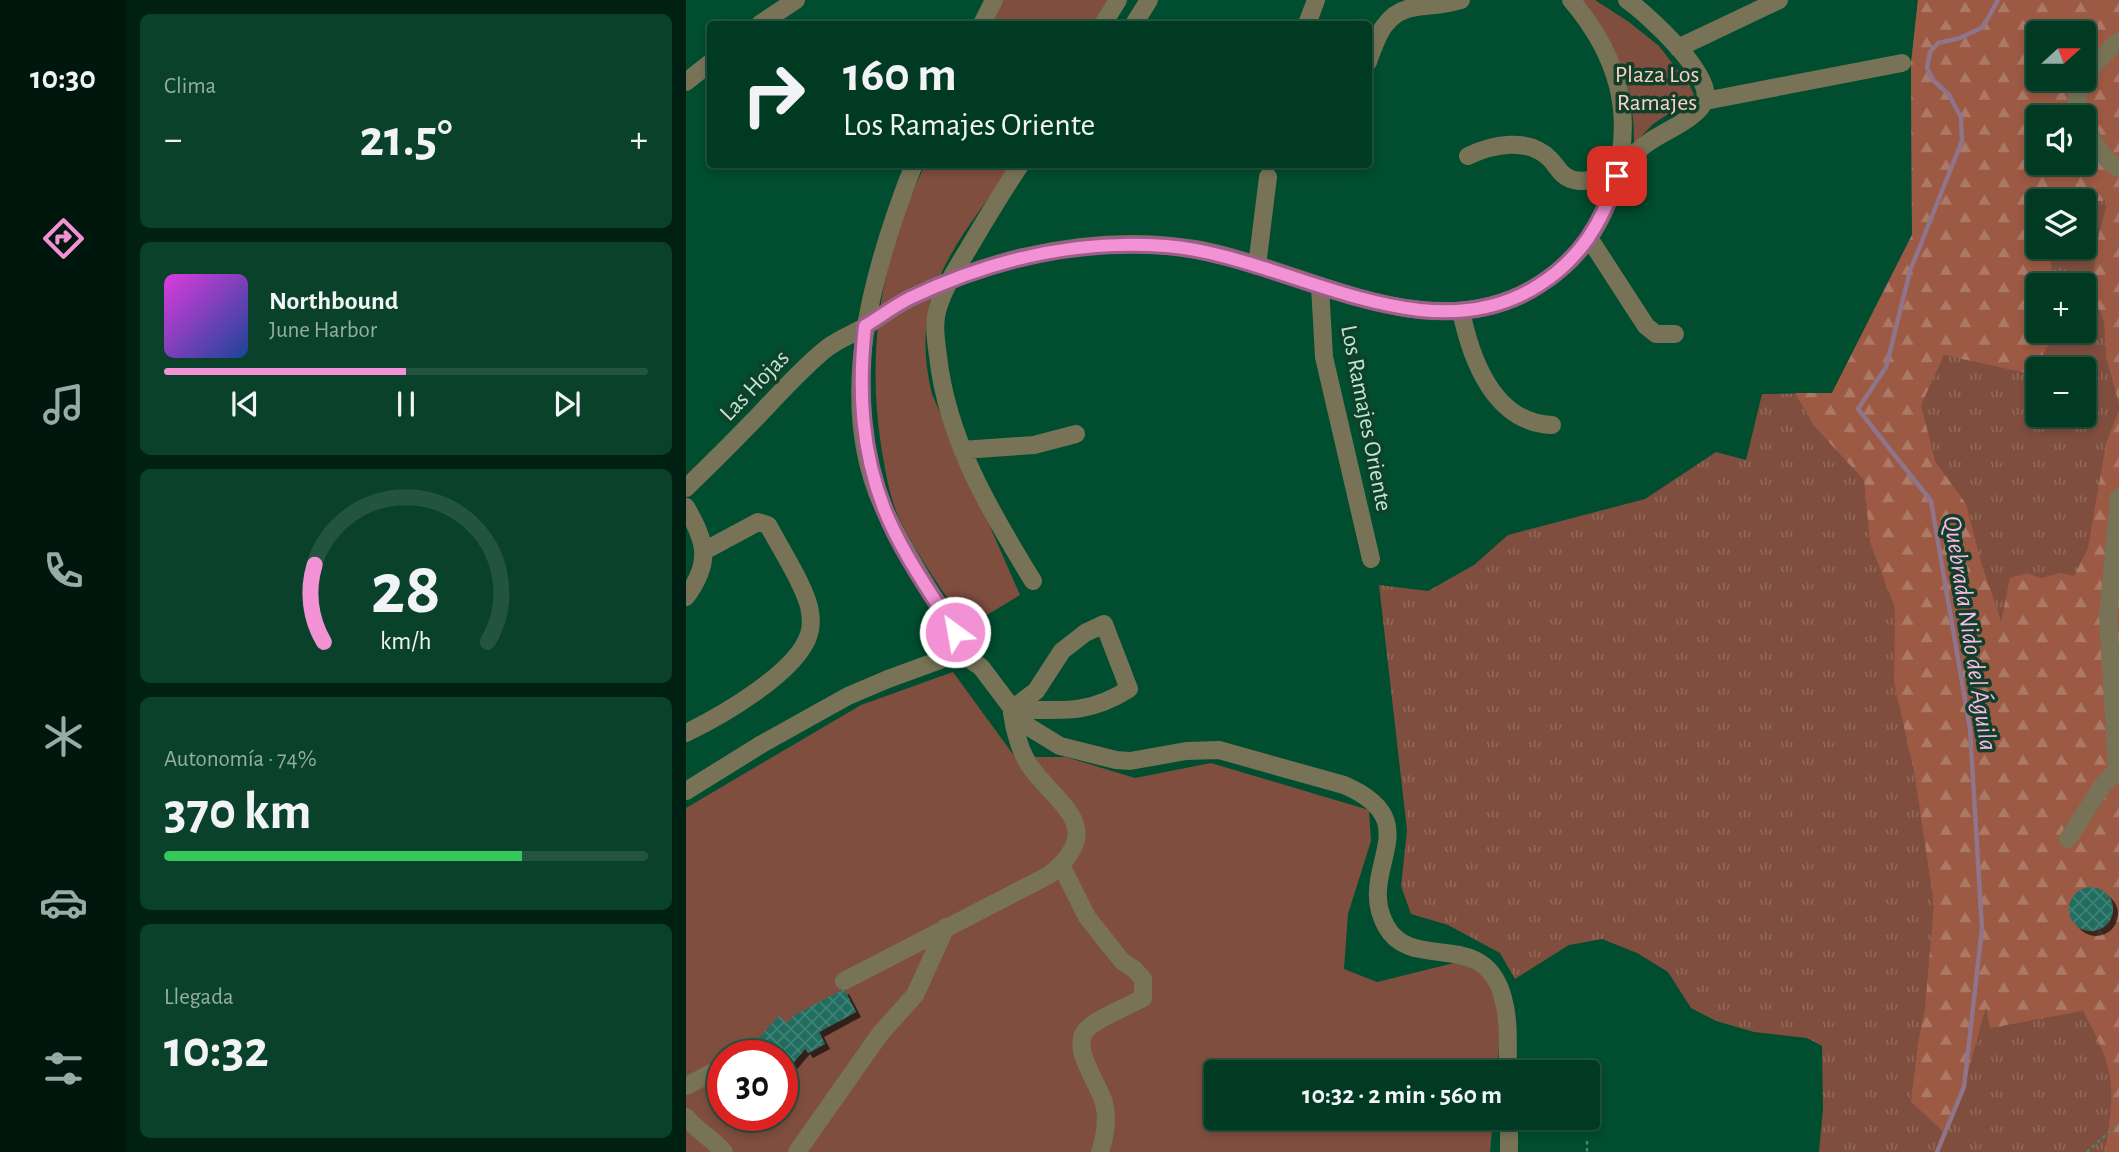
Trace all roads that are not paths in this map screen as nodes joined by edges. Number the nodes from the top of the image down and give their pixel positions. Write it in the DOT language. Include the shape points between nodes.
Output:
graph roads {
  1 [pos="796,0"];
  2 [pos="994,0"];
  3 [pos="1118,0"];
  4 [pos="1149,0"];
  5 [pos="1316,0"];
  6 [pos="1461,0"];
  7 [pos="1572,0"];
  8 [pos="1627,0"];
  9 [pos="1779,0"];
  10 [pos="764,21"];
  11 [pos="984,21"];
  12 [pos="1105,21"];
  13 [pos="1136,21"];
  14 [pos="1308,21"];
  15 [pos="2119,41"];
  16 [pos="1678,48"];
  17 [pos="1372,51"];
  18 [pos="1902,63"];
  19 [pos="707,65"];
  20 [pos="686,82"];
  21 [pos="1705,101"];
  22 [pos="2077,105"];
  23 [pos="2096,144"];
  24 [pos="1468,156"];
  25 [pos="912,168"];
  26 [pos="1018,168"];
  27 [pos="2119,169"];
  28 [pos="1618,171"];
  29 [pos="1268,177"];
  30 [pos="1590,238"];
  31 [pos="1257,266"];
  32 [pos="949,281"];
  33 [pos="1320,286"];
  34 [pos="1461,311"];
  35 [pos="865,326"];
  36 [pos="1675,334"];
  37 [pos="1552,425"];
  38 [pos="1076,434"];
  39 [pos="962,450"];
  40 [pos="686,488"];
  41 [pos="2119,497"];
  42 [pos="686,507"];
  43 [pos="704,551"];
  44 [pos="1371,559"];
  45 [pos="1033,581"];
  46 [pos="686,597"];
  47 [pos="961,656"];
  48 [pos="1012,709"];
  49 [pos="686,733"];
  50 [pos="2118,772"];
  51 [pos="686,791"];
  52 [pos="2068,839"];
  53 [pos="1061,865"];
  54 [pos="946,927"];
  55 [pos="845,981"];
  56 [pos="1506,1060"];
  57 [pos="707,1075"];
  58 [pos="686,1086"];
  59 [pos="686,1117"];
  60 [pos="1508,1130"];
  61 [pos="724,1152"];
  62 [pos="797,1152"];
  63 [pos="1100,1152"];
  64 [pos="1509,1152"];
  1 -- 10 [label="street"];
  2 -- 11 [label="street"];
  3 -- 12 [label="street"];
  4 -- 13 [label="street"];
  5 -- 14 [label="street"];
  6 -- 17 [label="street" via="1396,14 1379,32"];
  7 -- 28 [label="street, Los Ramajes Oriente" via="1595,31 1618,84 1624,123"];
  8 -- 16 [label="street" via="1647,13"];
  9 -- 16 [label="street"];
  15 -- 22 [label="street" via="2085,79 2077,93"];
  16 -- 21 [label="street" via="1705,88"];
  18 -- 21 [label="street"];
  19 -- 20 [label="street"];
  21 -- 28 [label="street"];
  23 -- 27 [label="street"];
  24 -- 28 [label="street" via="1493,147 1524,146 1546,156 1569,178 1581,181"];
  25 -- 35 [label="street" via="895,212"];
  26 -- 32 [label="street"];
  28 -- 30 [label="street, Los Ramajes Oriente" via="1609,204"];
  29 -- 31 [label="street"];
  30 -- 34 [label="street, Los Ramajes Oriente" via="1563,267 1531,290 1495,305"];
  30 -- 36 [label="street" via="1646,326 1663,336"];
  31 -- 32 [label="street, Los Ramajes Oriente" via="1196,249 1106,245 1022,257"];
  31 -- 33 [label="street, Los Ramajes Oriente"];
  32 -- 35 [label="street, Los Ramajes Oriente"];
  32 -- 39 [label="street" via="937,310 936,338 944,393"];
  33 -- 34 [label="street, Los Ramajes Oriente" via="1410,309"];
  33 -- 44 [label="street, Los Ramajes Oriente" via="1324,357"];
  34 -- 37 [label="street" via="1471,349 1490,388 1521,418"];
  35 -- 40 [label="street, Las Hojas" via="830,346 799,373"];
  35 -- 47 [label="street" via="861,400 869,464 885,512 955,632"];
  38 -- 39 [label="street" via="1034,445"];
  39 -- 45 [label="street" via="997,522"];
  41 -- 50 [label="street" via="2108,617"];
  42 -- 43 [label="street" via="701,533"];
  43 -- 46 [label="street" via="702,569"];
  43 -- 49 [label="street" via="758,522 768,525 810,610 810,633 783,671"];
  47 -- 48 [label="street" via="990,676"];
  47 -- 51 [label="street" via="932,662 848,696"];
  48 -- 48 [label="street" via="1090,708 1129,689 1104,624 1062,651 1036,691"];
  48 -- 53 [label="street" via="1028,763 1075,820 1075,842"];
  48 -- 56 [label="street" via="1024,724 1060,746 1116,761 1219,750 1360,792 1382,812 1389,831 1378,888 1383,921 1407,947 1465,957 1491,974 1504,1001"];
  50 -- 52 [label="street" via="2102,786"];
  53 -- 54 [label="street"];
  53 -- 63 [label="street" via="1087,917 1122,961 1143,979 1143,998 1088,1027 1081,1039 1084,1059 1104,1102"];
  54 -- 55 [label="street"];
  54 -- 62 [label="street" via="915,995 880,1034"];
  57 -- 58 [label="street"];
  59 -- 61 [label="street"];
  60 -- 64 [label="street"];
}
